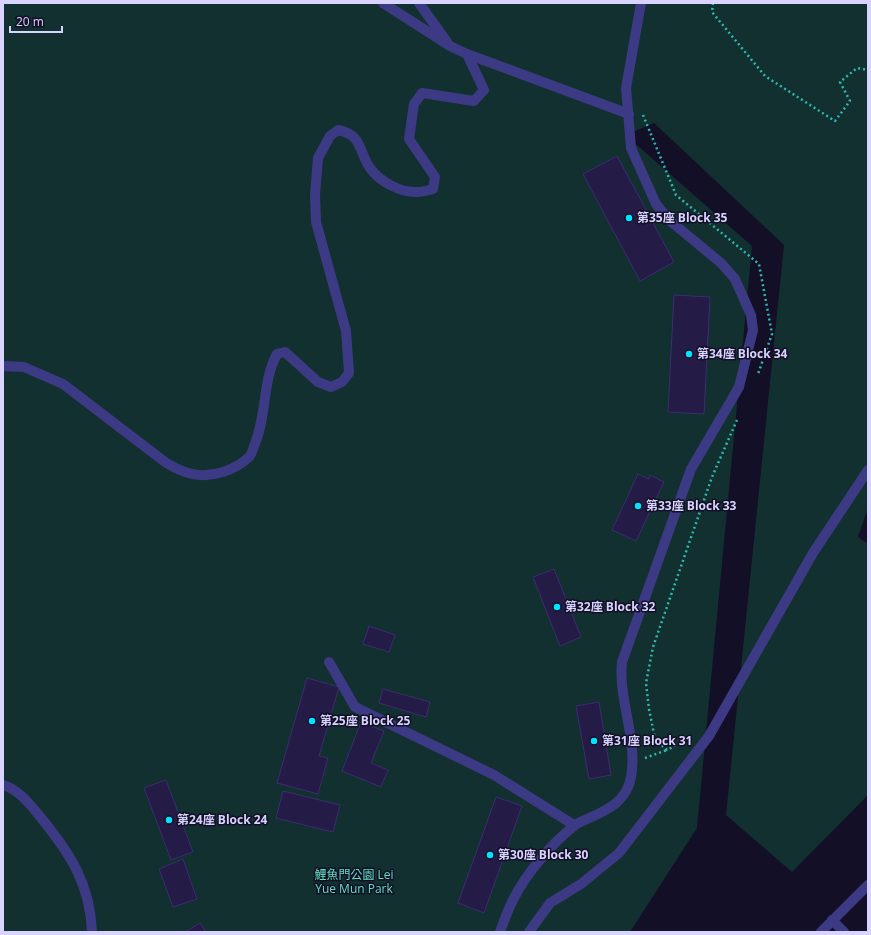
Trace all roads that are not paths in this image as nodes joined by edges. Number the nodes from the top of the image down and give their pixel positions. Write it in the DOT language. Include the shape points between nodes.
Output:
graph roads {
  1 [pos="383,3"];
  2 [pos="419,3"];
  3 [pos="641,3"];
  4 [pos="450,46"];
  5 [pos="467,54"];
  6 [pos="629,114"];
  7 [pos="3,366"];
  8 [pos="868,470"];
  9 [pos="329,662"];
  10 [pos="3,785"];
  11 [pos="574,825"];
  12 [pos="868,885"];
  13 [pos="832,920"];
  14 [pos="92,932"];
  15 [pos="500,932"];
  16 [pos="529,932"];
  17 [pos="821,932"];
  18 [pos="844,932"];
  1 -- 4 [label="street"];
  2 -- 4 [label="street"];
  3 -- 6 [label="street" via="626,88"];
  4 -- 5 [label="street"];
  5 -- 6 [label="street"];
  5 -- 7 [label="street" via="484,90 474,101 422,93 414,104 409,139 435,177 433,189 418,192 401,190 382,180 370,167 356,138 338,130 330,136 318,158 316,222 346,331 349,373 342,382 331,387 318,382 285,352 277,354 272,364 256,441 250,456 232,469 209,476 181,472 63,384 24,367"];
  6 -- 11 [label="street" via="631,148 656,204 669,220 721,263 734,279 751,315 753,330 739,386 691,469 622,662 620,679 632,751 631,778 625,795 611,808"];
  8 -- 16 [label="street" via="813,553 709,736 619,853 581,884 550,903"];
  9 -- 11 [label="street" via="355,706 494,775"];
  10 -- 14 [label="street" via="26,800 70,856 88,897"];
  11 -- 15 [label="street" via="546,854 520,887"];
  12 -- 13 [label="street"];
  13 -- 17 [label="street"];
  13 -- 18 [label="street"];
}
